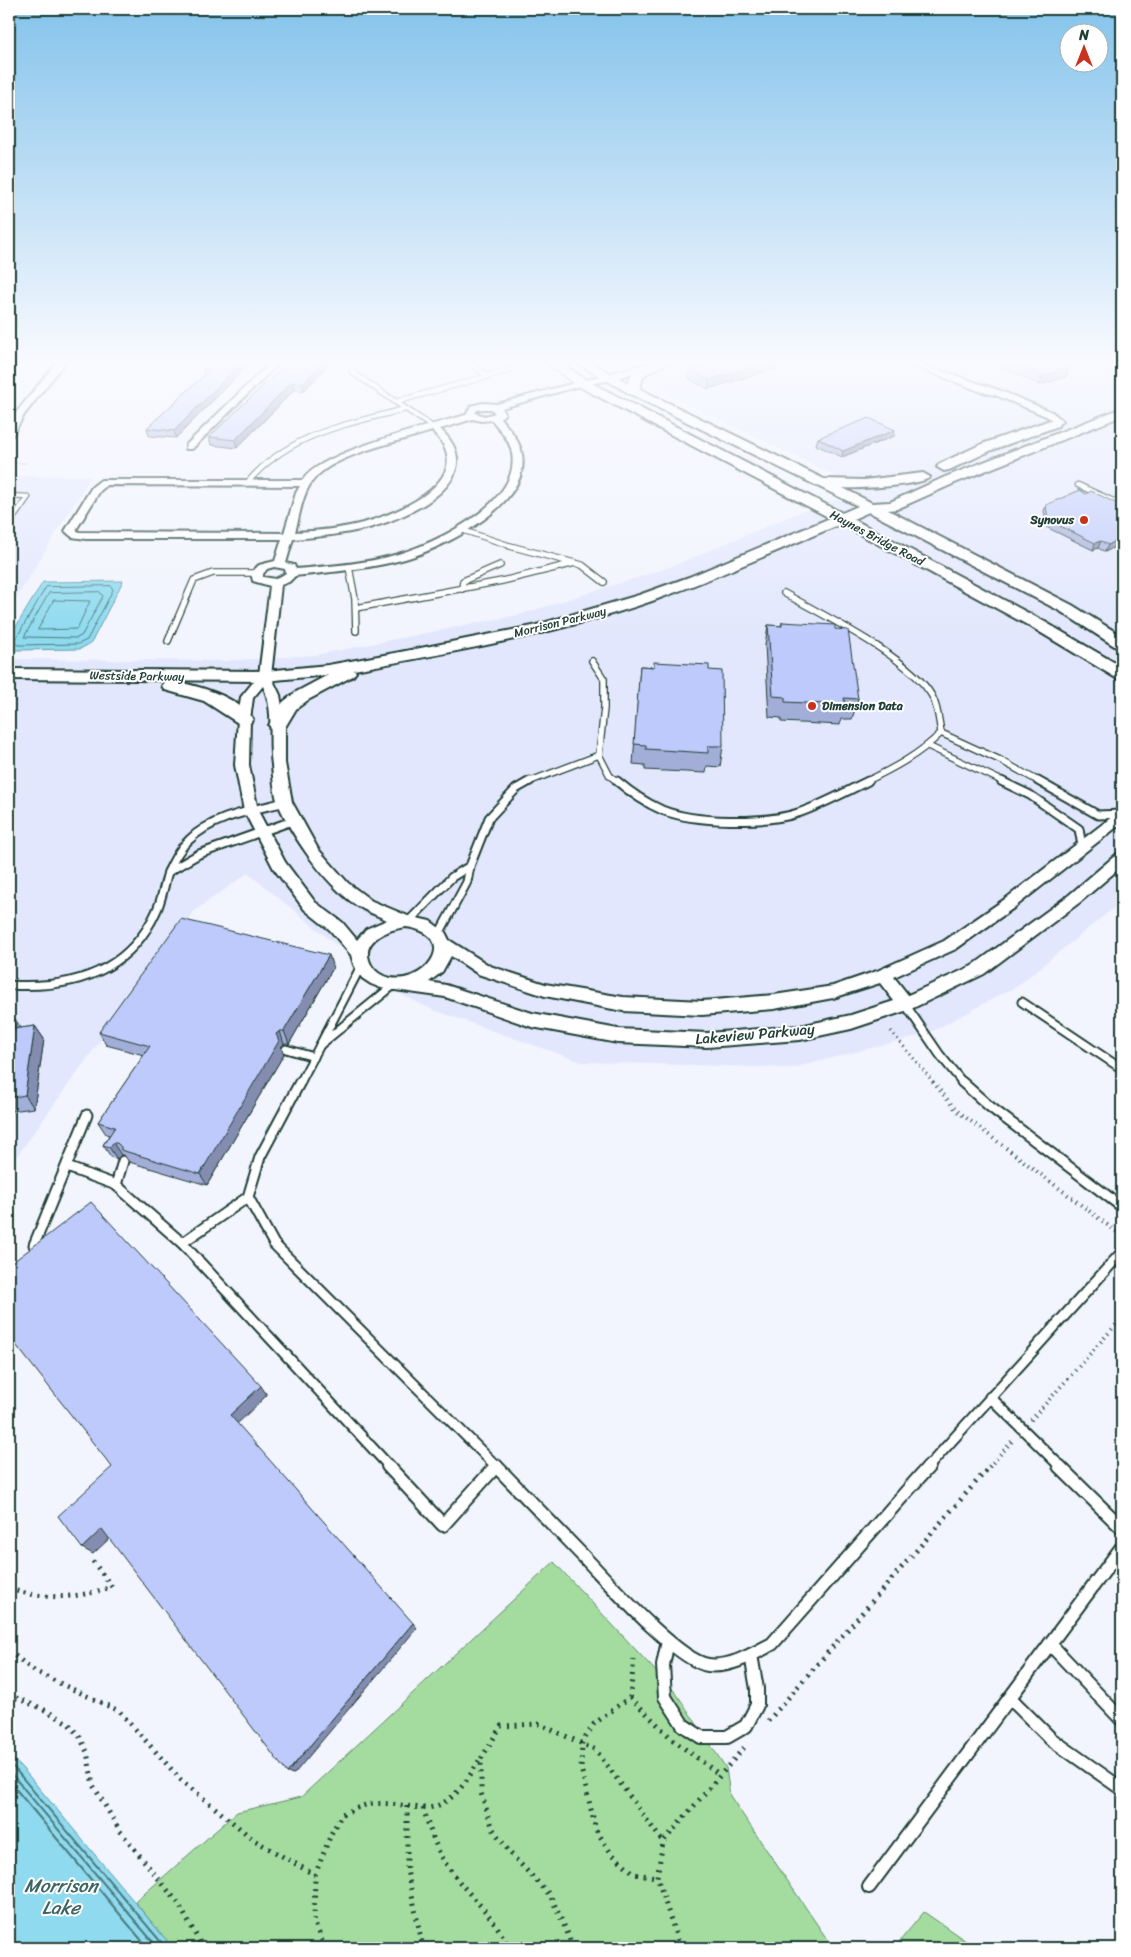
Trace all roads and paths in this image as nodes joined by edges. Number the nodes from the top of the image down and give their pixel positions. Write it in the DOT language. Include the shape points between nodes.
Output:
graph roads {
  1 [pos="279,453"];
  2 [pos="352,453"];
  3 [pos="451,453"];
  4 [pos="517,453"];
  5 [pos="716,453"];
  6 [pos="762,453"];
  7 [pos="974,453"];
  8 [pos="1020,453"];
  9 [pos="9,463"];
  10 [pos="26,463"];
  11 [pos="923,477"];
  12 [pos="812,478"];
  13 [pos="247,483"];
  14 [pos="306,483"];
  15 [pos="1078,485"];
  16 [pos="9,496"];
  17 [pos="908,499"];
  18 [pos="1122,505"];
  19 [pos="869,507"];
  20 [pos="841,519"];
  21 [pos="9,524"];
  22 [pos="462,530"];
  23 [pos="289,536"];
  24 [pos="931,537"];
  25 [pos="575,563"];
  26 [pos="280,564"];
  27 [pos="500,565"];
  28 [pos="349,567"];
  29 [pos="257,573"];
  30 [pos="292,573"];
  31 [pos="604,582"];
  32 [pos="276,583"];
  33 [pos="462,589"];
  34 [pos="784,593"];
  35 [pos="356,608"];
  36 [pos="356,631"];
  37 [pos="168,641"];
  38 [pos="1122,643"];
  39 [pos="592,661"];
  40 [pos="362,664"];
  41 [pos="1118,673"];
  42 [pos="9,674"];
  43 [pos="103,676"];
  44 [pos="265,676"];
  45 [pos="244,720"];
  46 [pos="278,725"];
  47 [pos="941,733"];
  48 [pos="928,746"];
  49 [pos="599,755"];
  50 [pos="285,802"];
  51 [pos="251,811"];
  52 [pos="1122,815"];
  53 [pos="295,820"];
  54 [pos="262,832"];
  55 [pos="1082,846"];
  56 [pos="1122,858"];
  57 [pos="470,866"];
  58 [pos="168,872"];
  59 [pos="408,921"];
  60 [pos="441,939"];
  61 [pos="361,959"];
  62 [pos="883,975"];
  63 [pos="400,984"];
  64 [pos="9,985"];
  65 [pos="1022,1002"];
  66 [pos="905,1004"];
  67 [pos="891,1031"];
  68 [pos="320,1045"];
  69 [pos="286,1049"];
  70 [pos="314,1057"];
  71 [pos="1122,1069"];
  72 [pos="87,1115"];
  73 [pos="123,1160"];
  74 [pos="67,1167"];
  75 [pos="116,1185"];
  76 [pos="248,1197"];
  77 [pos="1122,1207"];
  78 [pos="1122,1236"];
  79 [pos="182,1243"];
  80 [pos="34,1246"];
  81 [pos="1122,1252"];
  82 [pos="1122,1318"];
  83 [pos="990,1397"];
  84 [pos="1022,1429"];
  85 [pos="496,1466"];
  86 [pos="1122,1528"];
  87 [pos="1122,1547"];
  88 [pos="92,1560"];
  89 [pos="9,1589"];
  90 [pos="668,1642"];
  91 [pos="1050,1644"];
  92 [pos="9,1650"];
  93 [pos="751,1655"];
  94 [pos="634,1659"];
  95 [pos="9,1695"];
  96 [pos="630,1698"];
  97 [pos="1010,1698"];
  98 [pos="1122,1720"];
  99 [pos="765,1724"];
  100 [pos="752,1739"];
  101 [pos="582,1743"];
  102 [pos="481,1759"];
  103 [pos="720,1775"];
  104 [pos="1122,1789"];
  105 [pos="407,1806"];
  106 [pos="424,1808"];
  107 [pos="663,1842"];
  108 [pos="316,1875"];
  109 [pos="657,1877"];
  110 [pos="869,1887"];
  111 [pos="203,1948"];
  112 [pos="325,1948"];
  113 [pos="423,1948"];
  114 [pos="508,1948"];
  115 [pos="572,1948"];
  116 [pos="680,1948"];
  1 -- 13 [label="lane" via="260,467"];
  2 -- 14 [label="street" via="320,469"];
  3 -- 23 [label="street" via="453,462 446,480 423,501 399,514 334,533"];
  4 -- 22 [label="street" via="514,478 503,498"];
  5 -- 20 [label="main road, Haynes Bridge Road"];
  6 -- 12 [label="main road, Haynes Bridge Road"];
  7 -- 11 [label="main road"];
  8 -- 17 [label="main road"];
  9 -- 10 [label="path"];
  11 -- 12 [label="main road" via="851,485"];
  11 -- 19 [label="main road" via="874,499"];
  12 -- 19 [label="main road, Haynes Bridge Road"];
  13 -- 14 [label="street"];
  13 -- 23 [label="street" via="106,482 96,489 70,531 86,536"];
  14 -- 23 [label="street"];
  15 -- 18 [label="lane"];
  16 -- 21 [label="lane" via="28,497"];
  17 -- 19 [label="main road" via="889,507"];
  17 -- 24 [label="main road" via="910,512"];
  19 -- 20 [label="main road"];
  19 -- 24 [label="main road, Haynes Bridge Road"];
  20 -- 40 [label="main road, Morrison Parkway" via="694,580 593,615 536,630"];
  20 -- 41 [label="main road, Haynes Bridge Road" via="906,552"];
  22 -- 25 [label="lane"];
  22 -- 28 [label="street" via="416,552"];
  23 -- 26 [label="street"];
  24 -- 38 [label="main road, Haynes Bridge Road" via="1066,608"];
  25 -- 31 [label="lane"];
  25 -- 33 [label="lane"];
  26 -- 29 [label="street" via="268,565"];
  26 -- 30 [label="street" via="290,567"];
  27 -- 33 [label="lane" via="464,581"];
  28 -- 30 [label="street"];
  28 -- 35 [label="lane"];
  29 -- 32 [label="street" via="257,579"];
  29 -- 37 [label="lane" via="213,573 194,580"];
  30 -- 32 [label="street"];
  32 -- 44 [label="street"];
  33 -- 35 [label="lane"];
  34 -- 47 [label="lane" via="913,672 932,694"];
  35 -- 36 [label="lane"];
  39 -- 49 [label="lane" via="604,679"];
  40 -- 44 [label="main road, Morrison Parkway"];
  40 -- 46 [label="main road" via="302,696 289,706"];
  42 -- 43 [label="main road, Westside Parkway"];
  43 -- 44 [label="main road, Westside Parkway"];
  43 -- 45 [label="main road" via="188,689 223,702"];
  44 -- 45 [label="street" via="247,697"];
  44 -- 46 [label="street" via="274,696"];
  45 -- 51 [label="street" via="242,765"];
  46 -- 50 [label="street" via="278,763"];
  47 -- 48 [label="lane"];
  47 -- 52 [label="lane" via="1000,760 1098,815"];
  48 -- 49 [label="lane" via="894,768 833,798 798,813 768,820 694,817 663,810 610,776"];
  48 -- 55 [label="lane" via="1030,795 1079,829"];
  49 -- 57 [label="lane" via="538,777 516,789 489,818"];
  50 -- 51 [label="lane"];
  50 -- 53 [label="street"];
  51 -- 54 [label="street"];
  51 -- 58 [label="lane" via="207,827 189,839"];
  52 -- 55 [label="street, Lakeview Parkway"];
  53 -- 54 [label="lane"];
  53 -- 59 [label="street" via="312,852 343,887 368,906"];
  54 -- 58 [label="lane" via="199,854"];
  54 -- 61 [label="street" via="279,865 310,906 336,926"];
  55 -- 62 [label="street, Lakeview Parkway" via="950,945"];
  56 -- 66 [label="street, Lakeview Parkway" via="1074,899 978,970"];
  57 -- 59 [label="lane" via="452,877"];
  57 -- 60 [label="lane" via="468,882"];
  58 -- 64 [label="lane" via="155,916 140,941 120,960 93,976 66,984 30,988"];
  59 -- 60 [label="street" via="431,927"];
  59 -- 61 [label="street" via="393,922 375,930 363,943"];
  60 -- 62 [label="street, Lakeview Parkway" via="484,970 545,990 623,1004 702,1008 774,1002 833,992"];
  60 -- 63 [label="street" via="444,954 440,964 419,980"];
  61 -- 63 [label="street" via="368,973 378,980"];
  61 -- 68 [label="lane"];
  62 -- 66 [label="street"];
  63 -- 66 [label="street, Lakeview Parkway" via="446,991 532,1020 618,1036 706,1040 800,1033 851,1022"];
  63 -- 68 [label="lane"];
  65 -- 71 [label="lane"];
  66 -- 77 [label="lane" via="963,1083"];
  67 -- 78 [label="path" via="956,1110"];
  68 -- 70 [label="lane"];
  69 -- 70 [label="lane"];
  70 -- 76 [label="lane" via="260,1157"];
  72 -- 74 [label="lane"];
  73 -- 75 [label="lane"];
  74 -- 75 [label="lane"];
  74 -- 80 [label="lane"];
  75 -- 79 [label="lane"];
  76 -- 79 [label="lane"];
  76 -- 85 [label="lane" via="274,1244"];
  79 -- 85 [label="lane" via="443,1525"];
  81 -- 83 [label="lane"];
  82 -- 84 [label="path"];
  83 -- 84 [label="lane"];
  83 -- 93 [label="lane" via="772,1644"];
  84 -- 86 [label="lane"];
  84 -- 99 [label="path"];
  85 -- 90 [label="lane"];
  87 -- 91 [label="lane"];
  88 -- 89 [label="path" via="112,1588 48,1599"];
  90 -- 93 [label="lane" via="706,1665 730,1663"];
  90 -- 93 [label="lane" via="663,1665 665,1698 683,1726 701,1737 727,1737 746,1726 756,1705 757,1689"];
  91 -- 97 [label="lane"];
  91 -- 98 [label="lane"];
  92 -- 108 [label="path" via="34,1671 119,1711 181,1780 254,1840"];
  94 -- 96 [label="path"];
  95 -- 111 [label="path" via="68,1723 80,1737 97,1793 120,1831 178,1903"];
  96 -- 101 [label="path" via="594,1724"];
  96 -- 103 [label="path" via="673,1740"];
  97 -- 104 [label="lane" via="1051,1739"];
  97 -- 110 [label="lane"];
  100 -- 103 [label="path"];
  101 -- 102 [label="path" via="539,1724 501,1726"];
  101 -- 107 [label="path" via="596,1750"];
  101 -- 109 [label="path" via="580,1768 596,1830 611,1853 635,1874"];
  102 -- 106 [label="path" via="466,1783 446,1802"];
  102 -- 115 [label="path" via="481,1793 493,1829 510,1853 550,1895"];
  103 -- 107 [label="path"];
  105 -- 106 [label="path"];
  105 -- 108 [label="path" via="369,1804 342,1814"];
  105 -- 113 [label="path" via="407,1870"];
  106 -- 114 [label="path" via="437,1848 451,1872 485,1907"];
  107 -- 109 [label="path"];
  108 -- 112 [label="path" via="314,1921"];
  109 -- 116 [label="path"];
}
